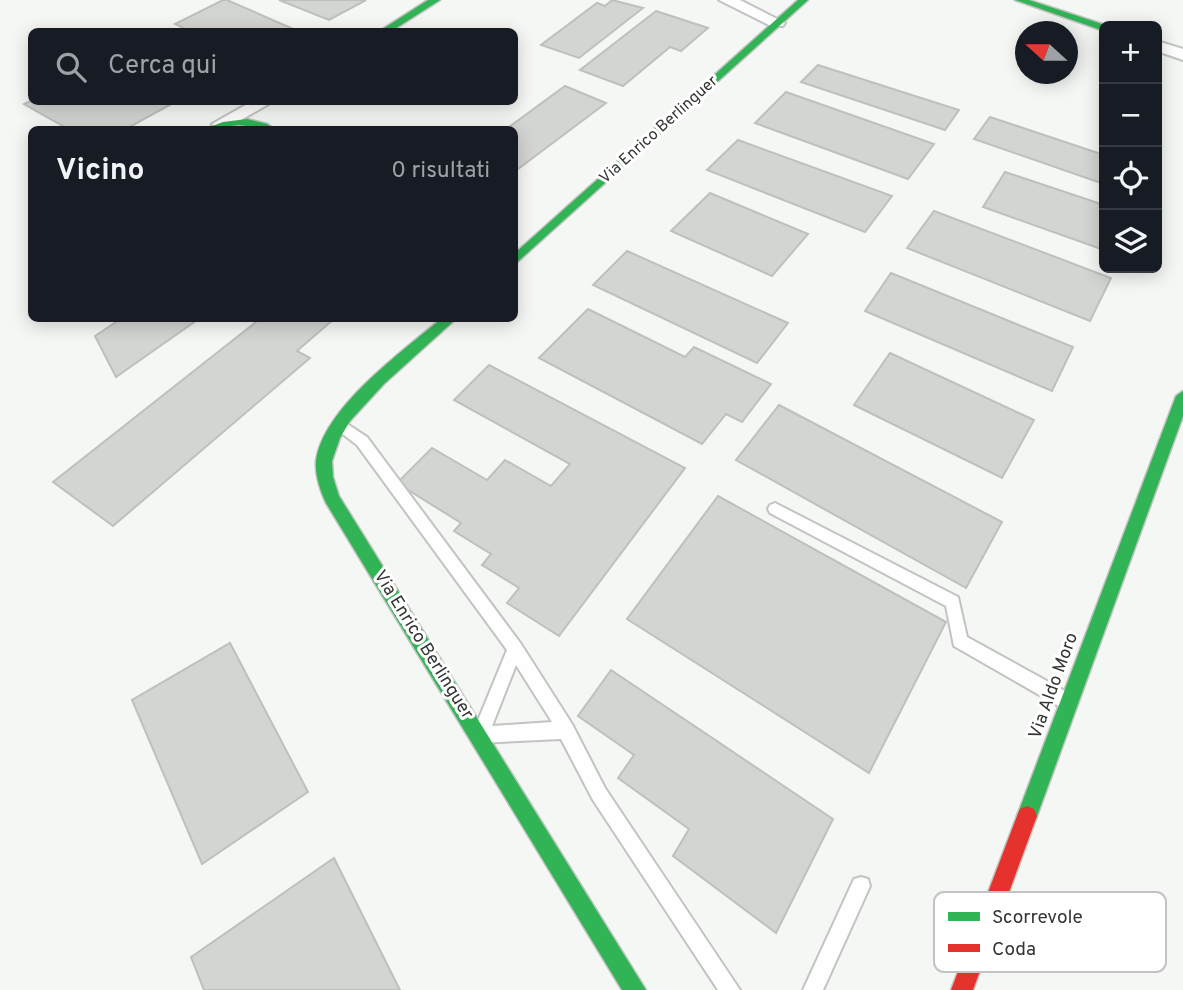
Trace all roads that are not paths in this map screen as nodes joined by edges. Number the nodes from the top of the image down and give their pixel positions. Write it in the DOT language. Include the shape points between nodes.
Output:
graph roads {
  1 [pos="435,0"];
  2 [pos="727,0"];
  3 [pos="803,0"];
  4 [pos="1020,0"];
  5 [pos="777,23"];
  6 [pos="1099,26"];
  7 [pos="389,28"];
  8 [pos="1162,48"];
  9 [pos="1183,55"];
  10 [pos="257,105"];
  11 [pos="271,105"];
  12 [pos="216,126"];
  13 [pos="219,126"];
  14 [pos="260,126"];
  15 [pos="272,126"];
  16 [pos="518,257"];
  17 [pos="447,322"];
  18 [pos="1183,396"];
  19 [pos="341,425"];
  20 [pos="775,509"];
  21 [pos="515,649"];
  22 [pos="1069,703"];
  23 [pos="566,730"];
  24 [pos="480,735"];
  25 [pos="861,886"];
  26 [pos="999,892"];
  27 [pos="969,972"];
  28 [pos="635,990"];
  29 [pos="730,990"];
  30 [pos="813,990"];
  31 [pos="962,990"];
  1 -- 7 [label="street"];
  2 -- 5 [label="street"];
  3 -- 5 [label="street, Via Enrico Berlinguer"];
  4 -- 6 [label="street"];
  5 -- 16 [label="street, Via Enrico Berlinguer"];
  8 -- 9 [label="street"];
  10 -- 12 [label="street"];
  11 -- 15 [label="street"];
  13 -- 14 [label="street" via="246,121"];
  17 -- 19 [label="street, Via Enrico Berlinguer" via="363,398"];
  18 -- 22 [label="street, Via Aldo Moro"];
  19 -- 21 [label="lane" via="362,441"];
  19 -- 24 [label="street, Via Enrico Berlinguer" via="325,457 332,498"];
  20 -- 22 [label="lane" via="953,602 960,641"];
  21 -- 23 [label="lane"];
  21 -- 24 [label="lane"];
  22 -- 26 [label="street, Via Aldo Moro"];
  23 -- 24 [label="lane"];
  23 -- 29 [label="lane" via="599,794"];
  24 -- 28 [label="street, Via Enrico Berlinguer"];
  25 -- 30 [label="lane"];
  27 -- 31 [label="street, Via Aldo Moro"];
}
